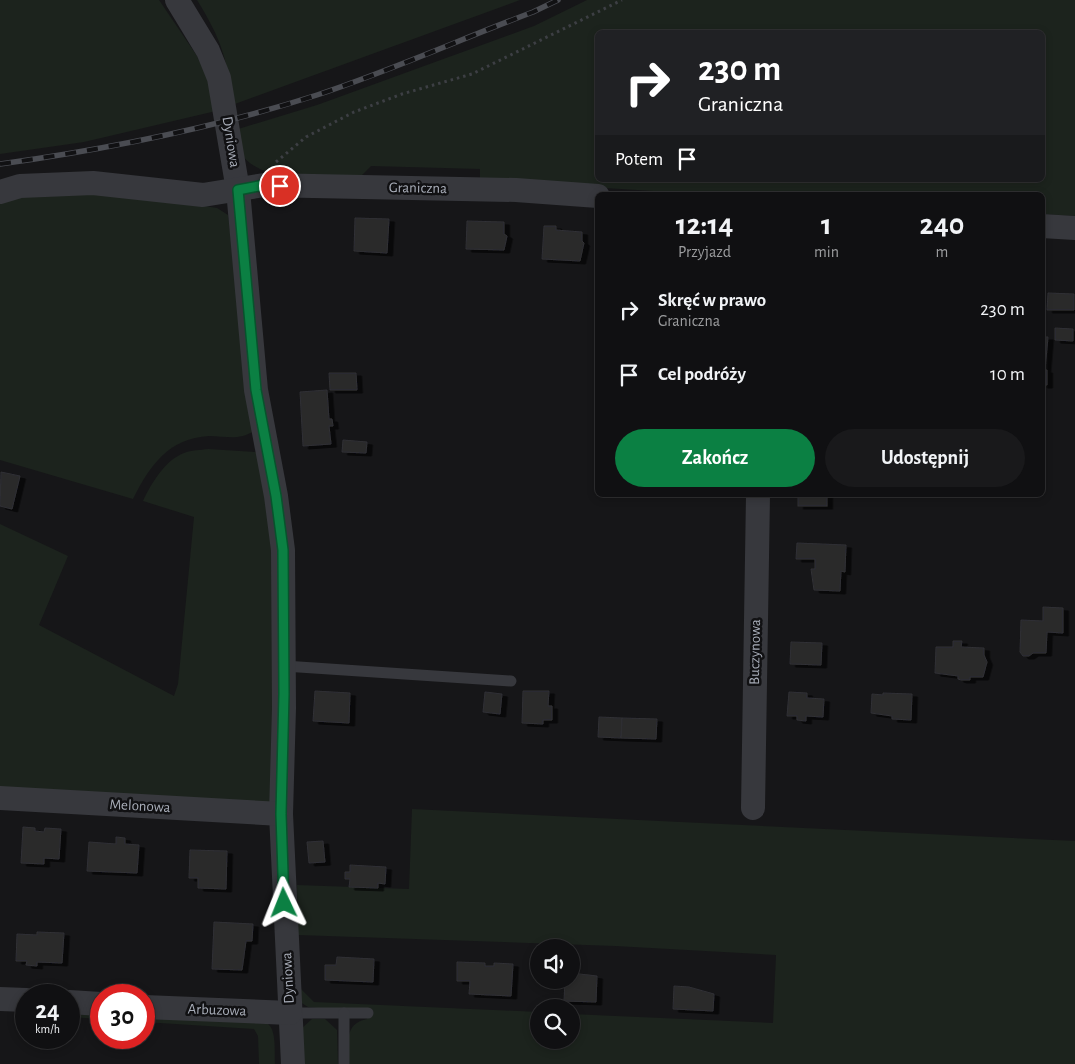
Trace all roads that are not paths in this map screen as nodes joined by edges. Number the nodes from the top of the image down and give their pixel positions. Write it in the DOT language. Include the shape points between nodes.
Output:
graph roads {
  1 [pos="177,0"];
  2 [pos="238,190"];
  3 [pos="0,192"];
  4 [pos="595,196"];
  5 [pos="1045,226"];
  6 [pos="1075,228"];
  7 [pos="758,497"];
  8 [pos="284,666"];
  9 [pos="511,681"];
  10 [pos="0,798"];
  11 [pos="753,808"];
  12 [pos="281,814"];
  13 [pos="0,999"];
  14 [pos="15,1000"];
  15 [pos="155,1007"];
  16 [pos="290,1013"];
  17 [pos="344,1013"];
  18 [pos="368,1013"];
  19 [pos="293,1064"];
  20 [pos="344,1064"];
  1 -- 2 [label="street, Dyniowa" via="208,51 219,78"];
  2 -- 3 [label="street, Graniczna" via="203,195 93,183 20,186"];
  2 -- 4 [label="street, Graniczna" via="264,185 516,190"];
  2 -- 8 [label="street, Dyniowa" via="256,390 283,550"];
  5 -- 6 [label="street"];
  7 -- 11 [label="street, Buczynowa"];
  8 -- 9 [label="lane"];
  8 -- 12 [label="street, Dyniowa"];
  10 -- 12 [label="street, Melonowa"];
  12 -- 16 [label="street, Dyniowa"];
  13 -- 14 [label="street"];
  15 -- 16 [label="street, Arbuzowa"];
  16 -- 17 [label="lane"];
  16 -- 19 [label="street, Dyniowa"];
  17 -- 18 [label="lane"];
  17 -- 20 [label="lane"];
}
